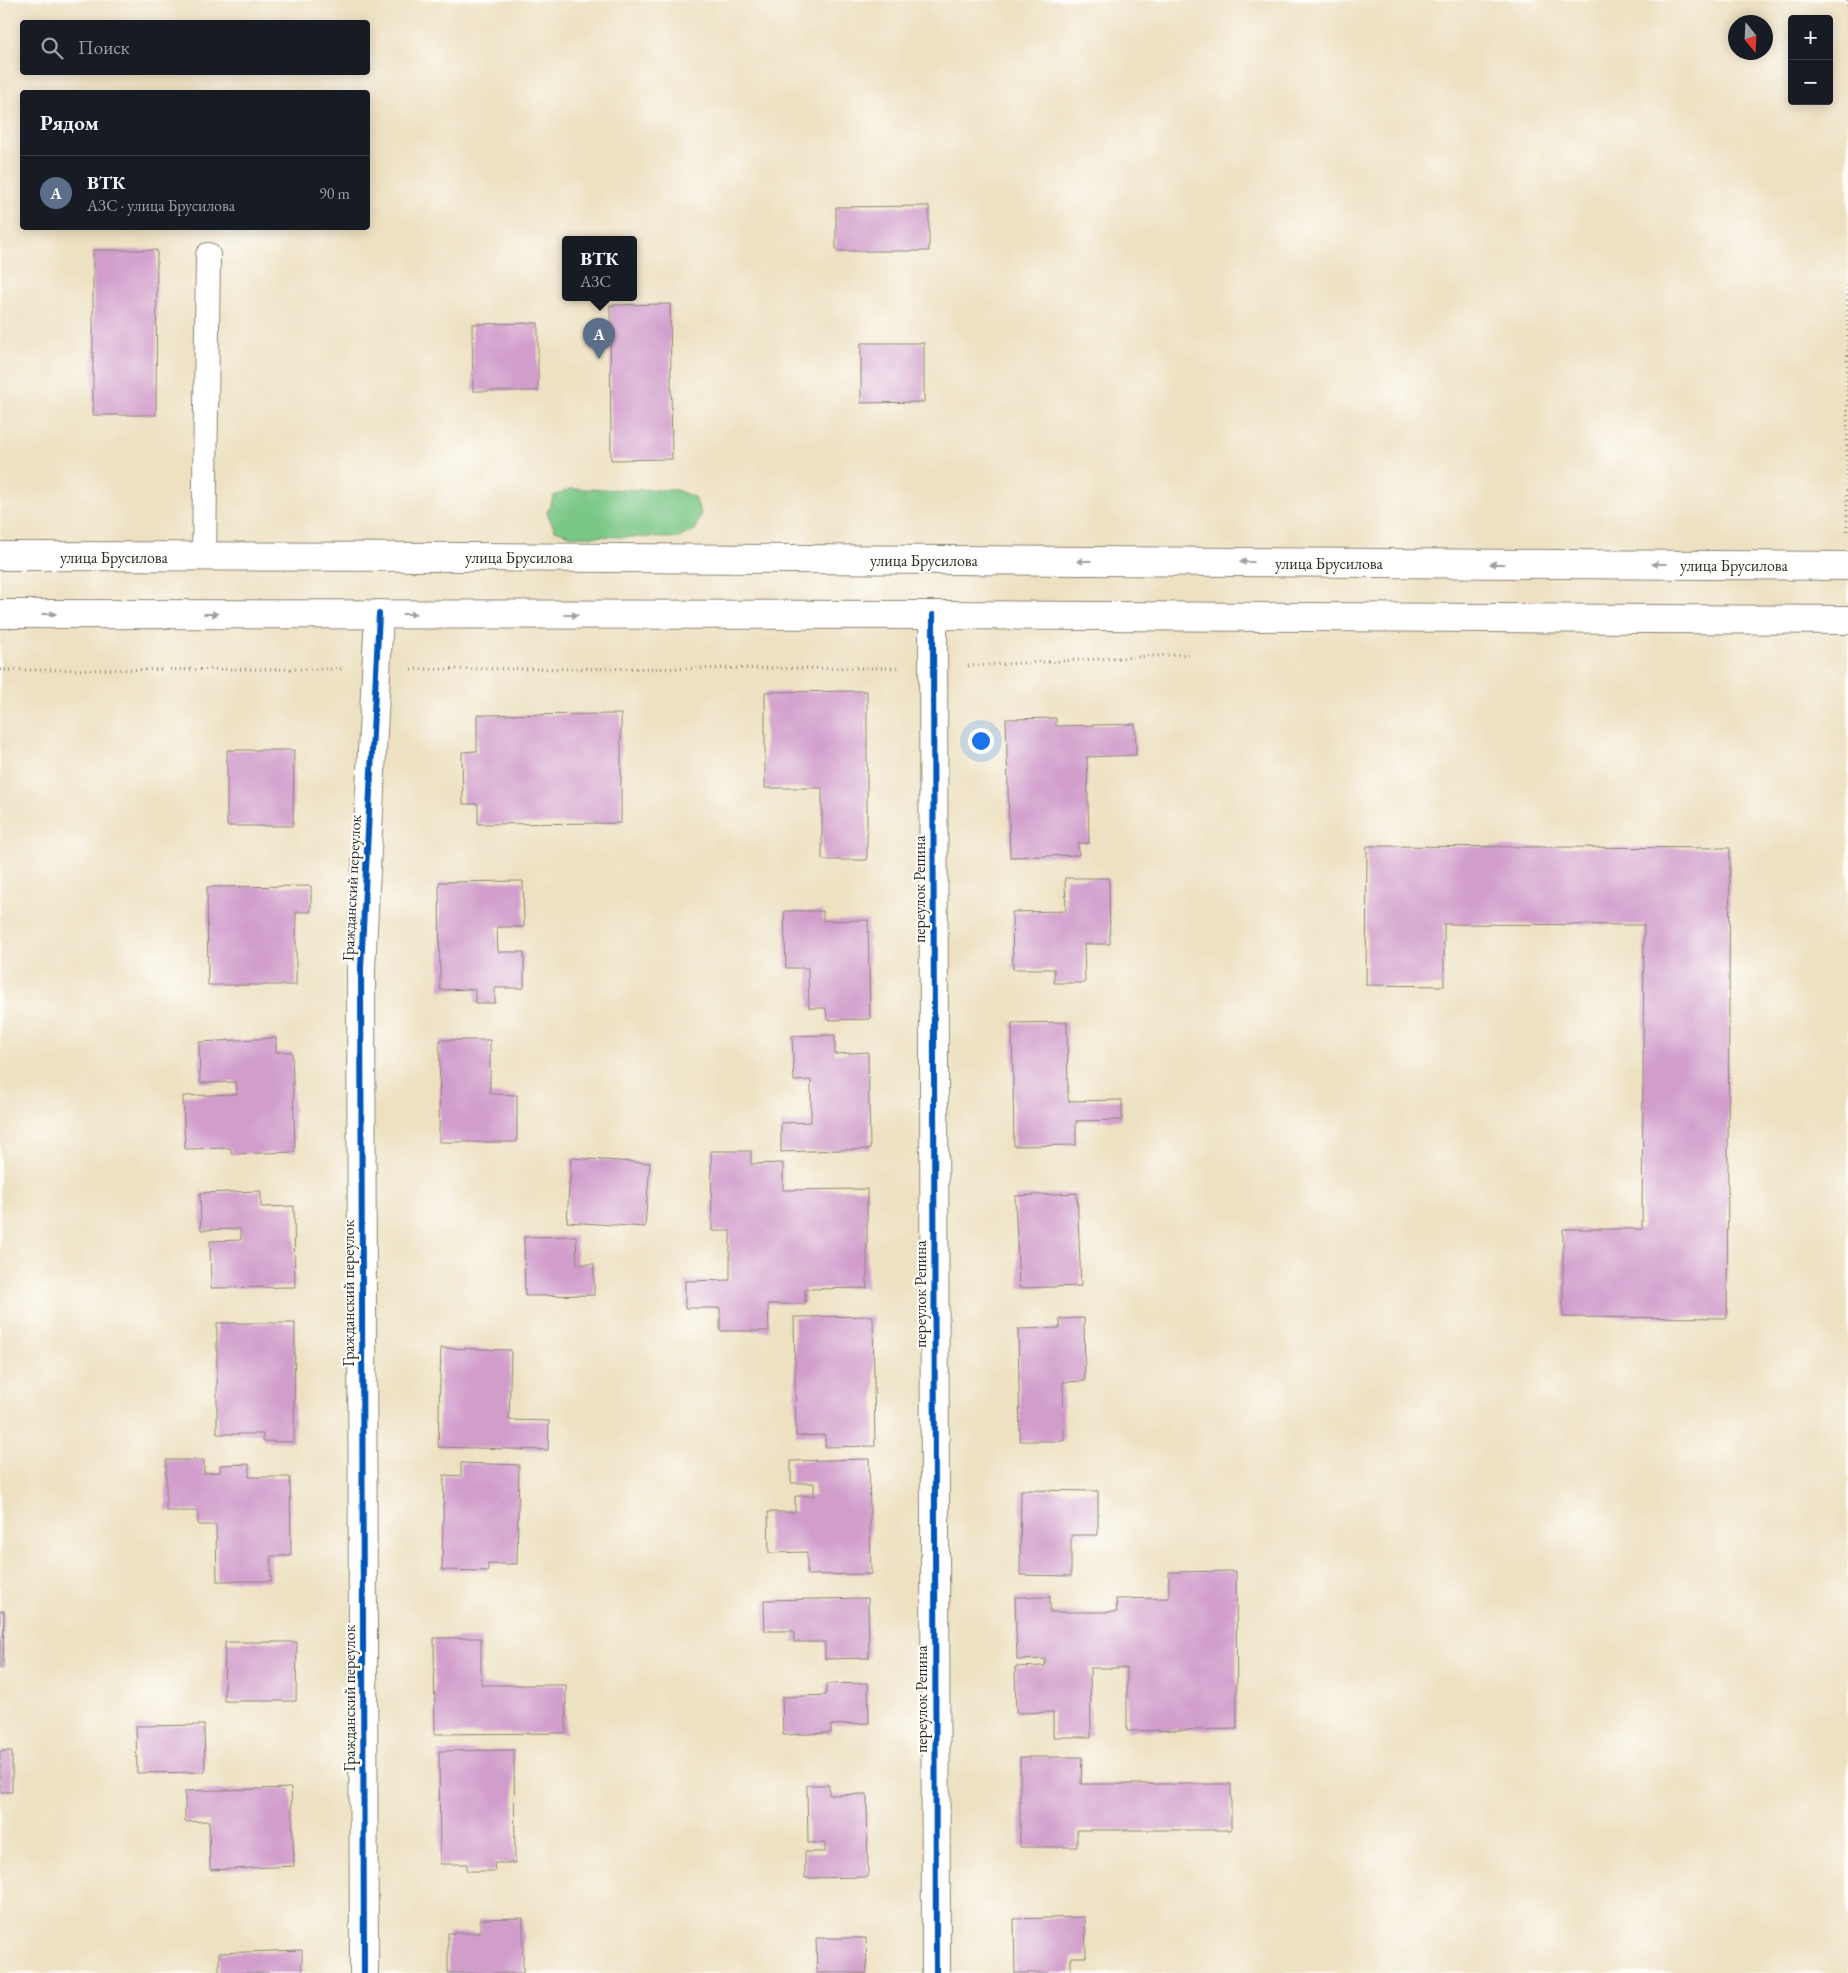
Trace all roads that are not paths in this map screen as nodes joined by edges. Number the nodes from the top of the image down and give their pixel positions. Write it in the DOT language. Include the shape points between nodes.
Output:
graph roads {
  1 [pos="208,255"];
  2 [pos="0,556"];
  3 [pos="204,557"];
  4 [pos="1848,566"];
  5 [pos="0,614"];
  6 [pos="379,614"];
  7 [pos="933,615"];
  8 [pos="1848,620"];
  9 [pos="364,1973"];
  10 [pos="936,1973"];
  1 -- 3 [label="lane"];
  2 -- 3 [label="main road, улица Брусилова"];
  4 -- 3 [label="main road, улица Брусилова, one-way"];
  5 -- 6 [label="main road, one-way"];
  6 -- 7 [label="main road, one-way"];
  6 -- 9 [label="main road, Гражданский переулок" via="361,968"];
  7 -- 8 [label="main road"];
  7 -- 10 [label="main road, переулок Репина"];
}
